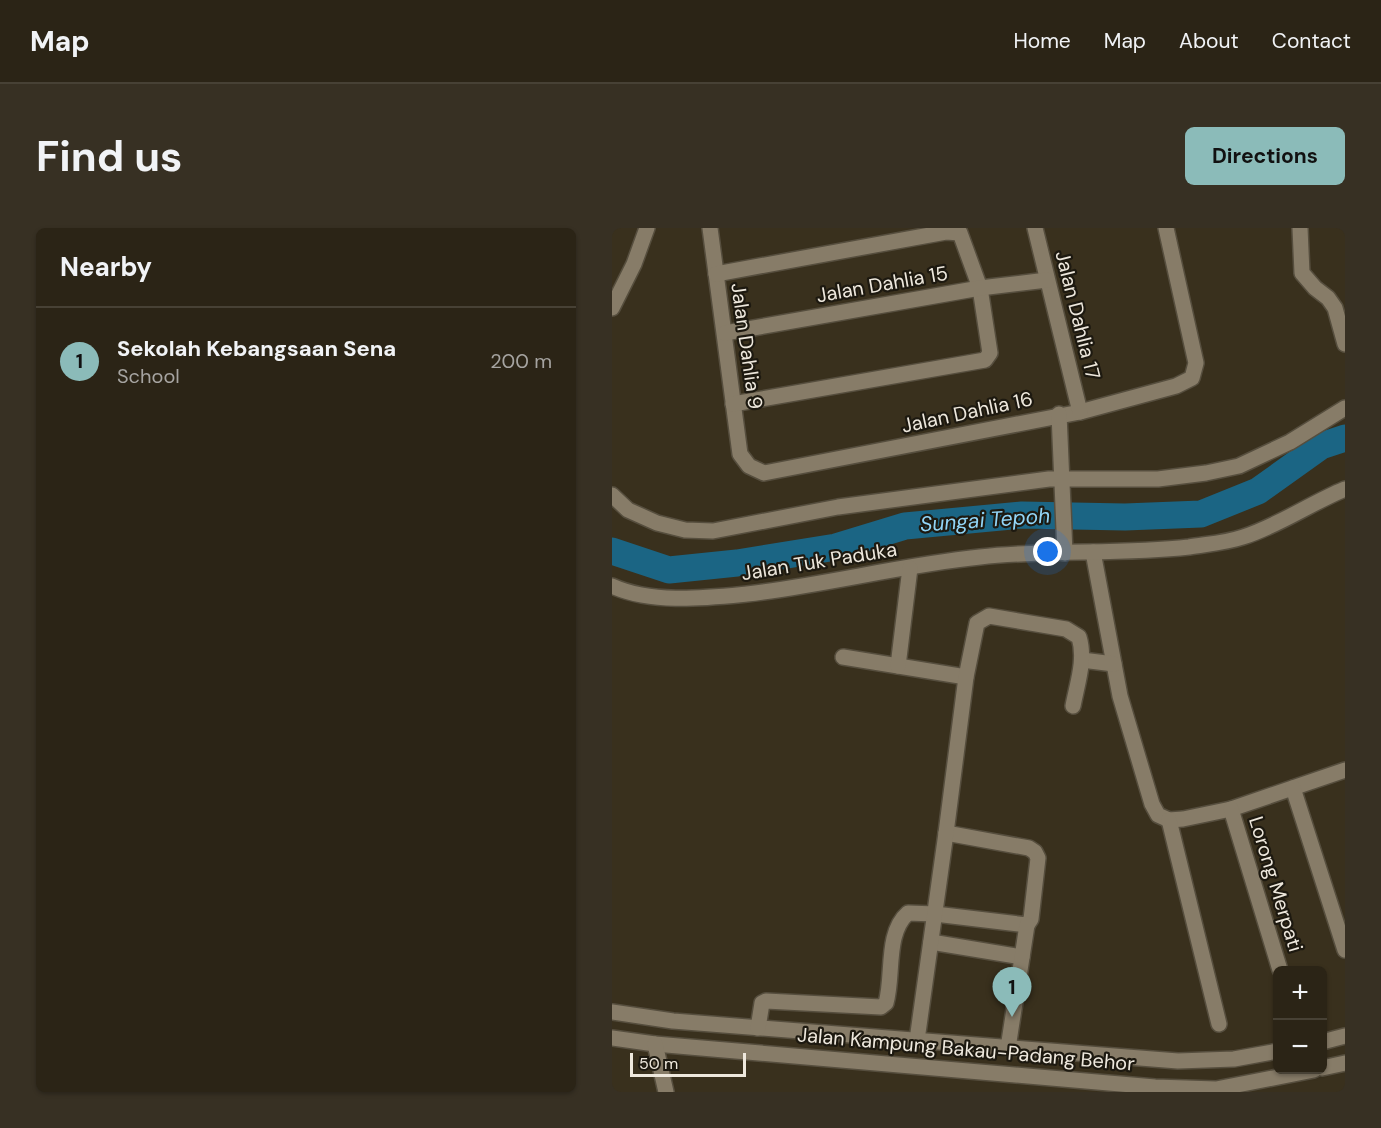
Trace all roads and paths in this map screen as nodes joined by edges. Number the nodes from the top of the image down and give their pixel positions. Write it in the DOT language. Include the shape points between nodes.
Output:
graph roads {
  1 [pos="647,228"];
  2 [pos="710,228"];
  3 [pos="1035,228"];
  4 [pos="1166,228"];
  5 [pos="1300,228"];
  6 [pos="716,274"];
  7 [pos="1047,280"];
  8 [pos="980,288"];
  9 [pos="612,308"];
  10 [pos="725,333"];
  11 [pos="1345,344"];
  12 [pos="733,404"];
  13 [pos="1345,408"];
  14 [pos="1080,412"];
  15 [pos="1059,414"];
  16 [pos="749,466"];
  17 [pos="1062,478"];
  18 [pos="1345,489"];
  19 [pos="612,495"];
  20 [pos="1066,546"];
  21 [pos="1093,552"];
  22 [pos="910,568"];
  23 [pos="612,586"];
  24 [pos="843,657"];
  25 [pos="1082,660"];
  26 [pos="1114,664"];
  27 [pos="898,666"];
  28 [pos="966,677"];
  29 [pos="1073,706"];
  30 [pos="1345,770"];
  31 [pos="1293,788"];
  32 [pos="1231,809"];
  33 [pos="1163,818"];
  34 [pos="946,833"];
  35 [pos="935,914"];
  36 [pos="1027,925"];
  37 [pos="931,942"];
  38 [pos="1345,950"];
  39 [pos="1022,957"];
  40 [pos="1279,966"];
  41 [pos="612,1012"];
  42 [pos="1219,1024"];
  43 [pos="758,1028"];
  44 [pos="1345,1036"];
  45 [pos="612,1038"];
  46 [pos="917,1040"];
  47 [pos="1327,1041"];
  48 [pos="655,1044"];
  49 [pos="1008,1048"];
  50 [pos="1273,1053"];
  51 [pos="1345,1062"];
  52 [pos="1327,1067"];
  53 [pos="1295,1074"];
  54 [pos="1216,1091"];
  55 [pos="666,1092"];
  1 -- 9 [label="street"];
  2 -- 6 [label="street, Jalan Dahlia 9"];
  3 -- 7 [label="street, Jalan Dahlia 17"];
  4 -- 14 [label="street, Jalan Dahlia 16" via="1196,363 1192,378 1176,386"];
  5 -- 11 [label="street" via="1302,273 1335,308"];
  6 -- 8 [label="street" via="952,231 960,233 965,242"];
  6 -- 10 [label="street, Jalan Dahlia 9"];
  7 -- 8 [label="street, Jalan Dahlia 15"];
  7 -- 14 [label="street, Jalan Dahlia 17"];
  8 -- 10 [label="street, Jalan Dahlia 15"];
  8 -- 12 [label="street" via="990,353 985,360"];
  10 -- 12 [label="street, Jalan Dahlia 9"];
  12 -- 16 [label="street, Jalan Dahlia 9" via="740,454"];
  13 -- 17 [label="street" via="1290,442 1239,466 1158,479"];
  14 -- 15 [label="street, Jalan Dahlia 16"];
  15 -- 16 [label="street, Jalan Dahlia 16" via="764,472"];
  15 -- 17 [label="street"];
  17 -- 19 [label="street" via="838,507 713,531 657,523 628,510"];
  17 -- 20 [label="street"];
  18 -- 21 [label="street, Jalan Tuk Paduka" via="1242,537 1170,549"];
  20 -- 21 [label="street, Jalan Tuk Paduka"];
  20 -- 22 [label="street, Jalan Tuk Paduka"];
  21 -- 26 [label="street"];
  22 -- 23 [label="street, Jalan Tuk Paduka" via="710,598 640,594"];
  22 -- 27 [label="street"];
  24 -- 27 [label="street"];
  25 -- 26 [label="street"];
  25 -- 28 [label="street" via="1079,637 1066,630 989,616 977,623"];
  25 -- 29 [label="street"];
  26 -- 33 [label="street" via="1152,804"];
  27 -- 28 [label="street"];
  28 -- 34 [label="street"];
  30 -- 31 [label="street"];
  31 -- 32 [label="street"];
  31 -- 38 [label="street"];
  32 -- 33 [label="street"];
  32 -- 40 [label="street, Lorong Merpati"];
  33 -- 42 [label="street"];
  34 -- 35 [label="street"];
  34 -- 36 [label="street" via="1035,852 1038,858"];
  35 -- 36 [label="street"];
  35 -- 37 [label="street"];
  35 -- 43 [label="street" via="908,914 899,921 894,932 889,994 880,1007 766,1001 759,1009"];
  36 -- 39 [label="street"];
  37 -- 39 [label="street"];
  37 -- 46 [label="street"];
  39 -- 49 [label="street"];
  41 -- 43 [label="street, Jalan Kampung Bakau-Padang Behor"];
  43 -- 46 [label="street, Jalan Kampung Bakau-Padang Behor"];
  44 -- 47 [label="street"];
  45 -- 48 [label="street, Jalan Kampung Bakau-Padang Behor"];
  46 -- 49 [label="street, Jalan Kampung Bakau-Padang Behor"];
  48 -- 54 [label="street, Jalan Kampung Bakau-Padang Behor"];
  48 -- 55 [label="street"];
  49 -- 50 [label="street, Jalan Kampung Bakau-Padang Behor" via="1178,1060 1233,1059"];
  51 -- 52 [label="street"];
  53 -- 54 [label="street, Jalan Kampung Bakau-Padang Behor"];
}
